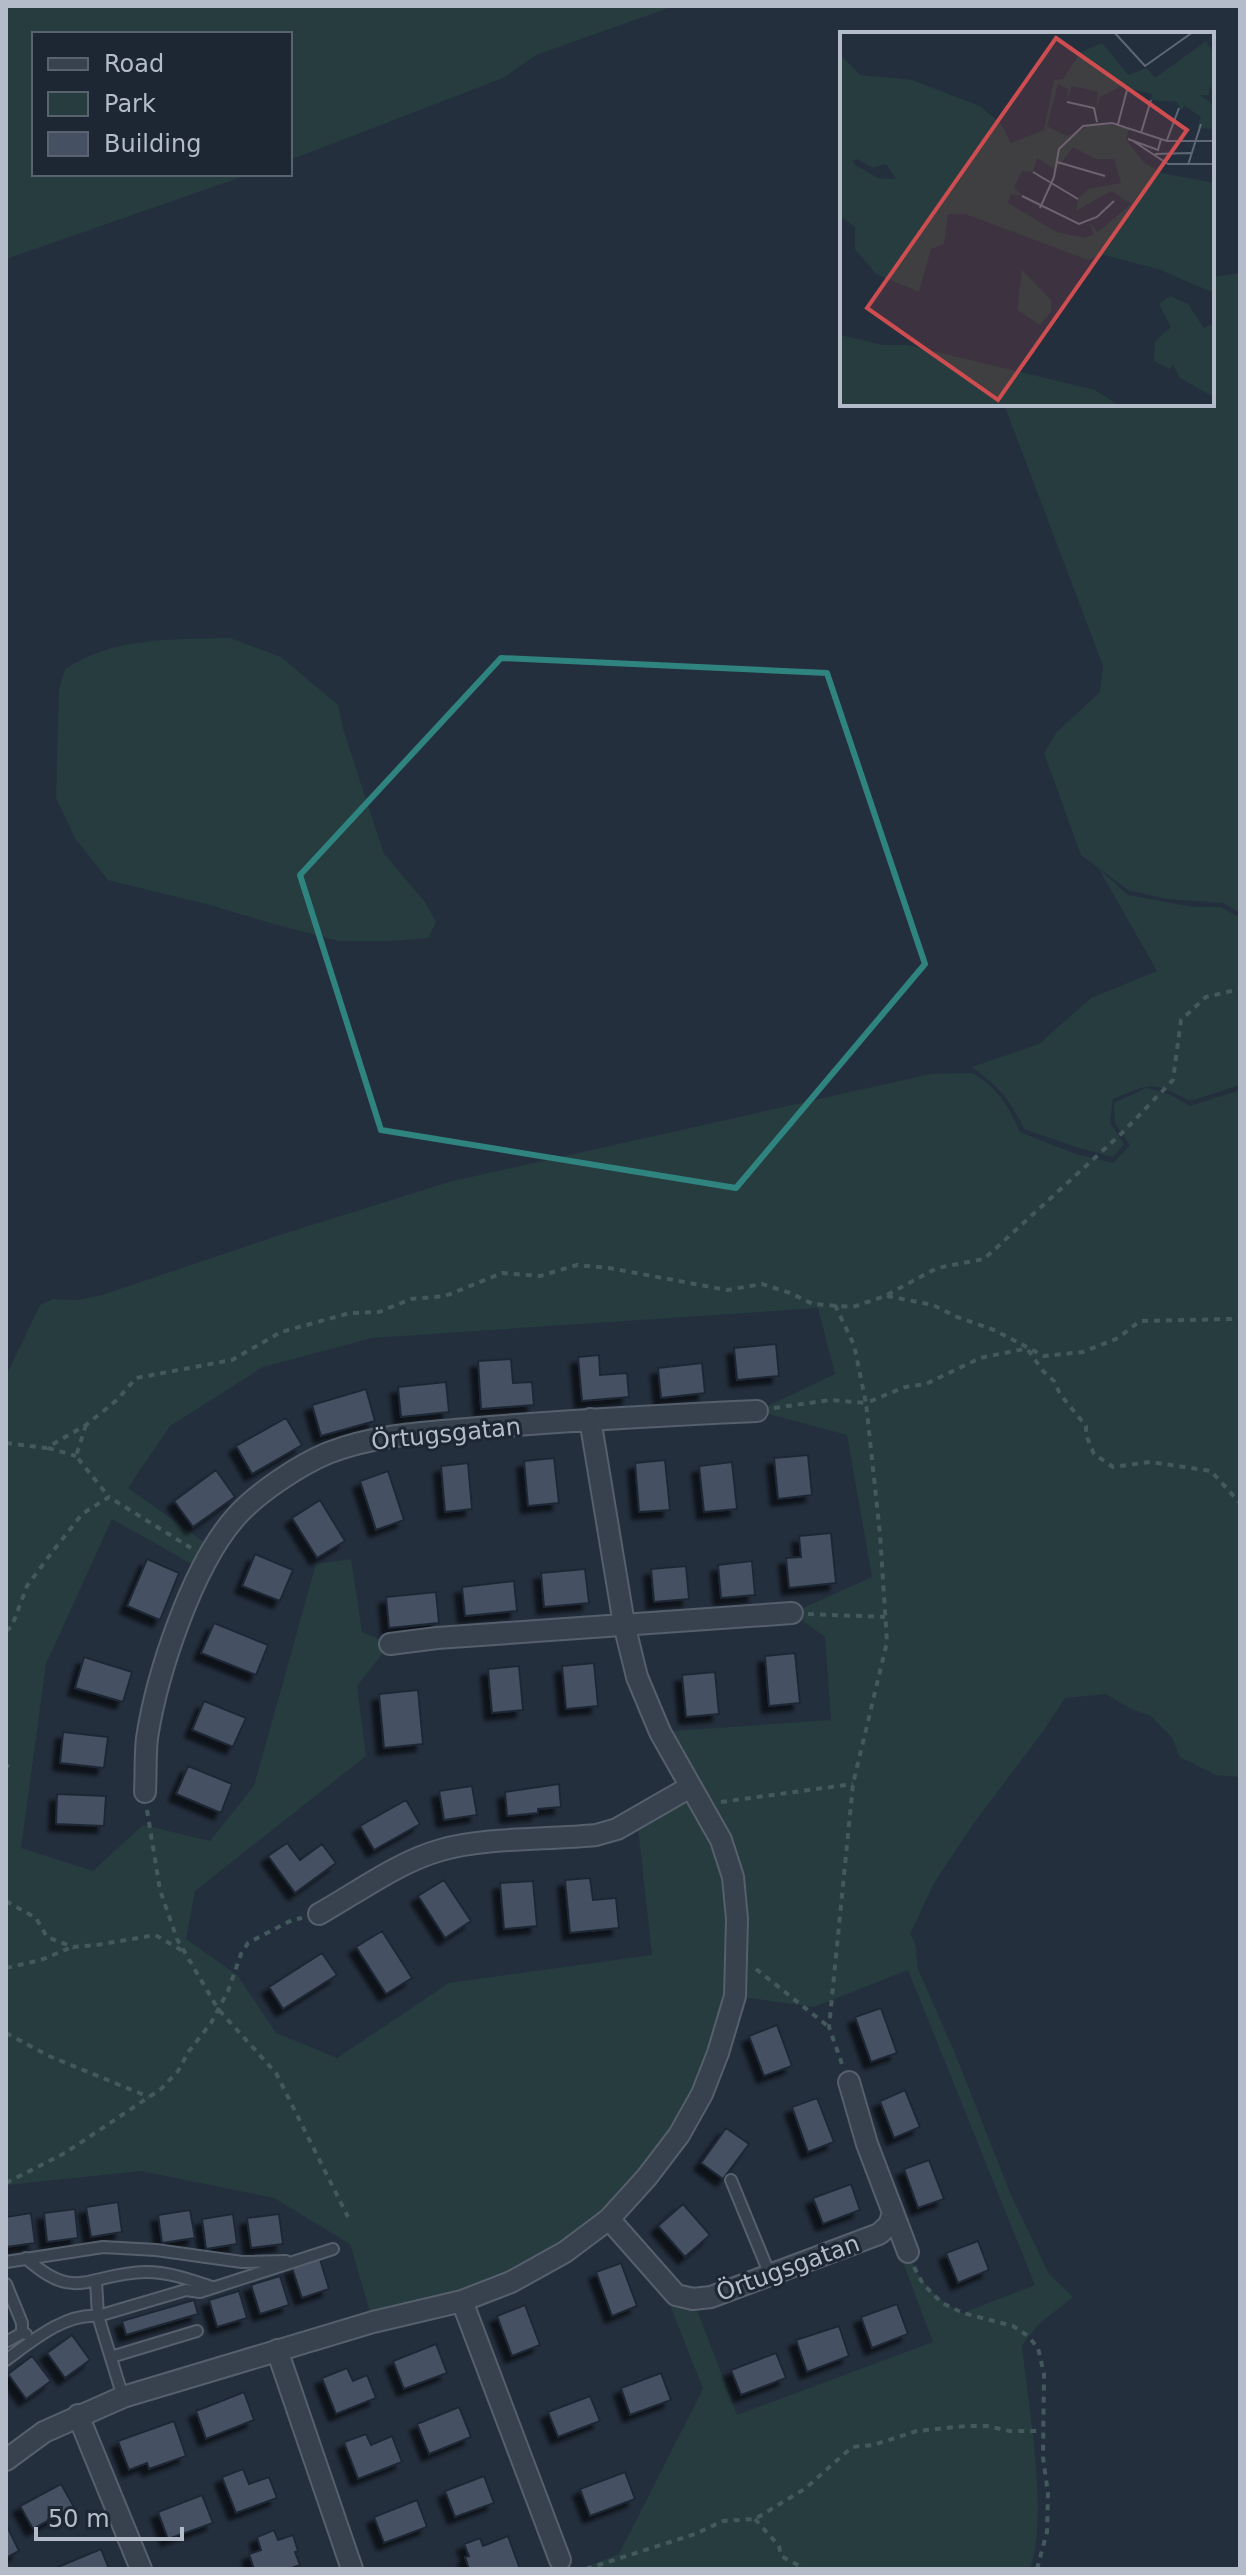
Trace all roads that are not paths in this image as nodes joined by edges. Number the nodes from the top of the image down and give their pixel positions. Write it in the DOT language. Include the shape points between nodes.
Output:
graph roads {
  1 [pos="757,1411"];
  2 [pos="590,1419"];
  3 [pos="792,1613"];
  4 [pos="624,1624"];
  5 [pos="390,1644"];
  6 [pos="145,1792"];
  7 [pos="695,1796"];
  8 [pos="319,1914"];
  9 [pos="849,2082"];
  10 [pos="731,2180"];
  11 [pos="893,2213"];
  12 [pos="609,2219"];
  13 [pos="333,2249"];
  14 [pos="908,2252"];
  15 [pos="26,2258"];
  16 [pos="291,2261"];
  17 [pos="6,2262"];
  18 [pos="770,2275"];
  19 [pos="96,2280"];
  20 [pos="6,2284"];
  21 [pos="213,2288"];
  22 [pos="462,2301"];
  23 [pos="98,2316"];
  24 [pos="197,2331"];
  25 [pos="22,2333"];
  26 [pos="39,2337"];
  27 [pos="6,2342"];
  28 [pos="277,2350"];
  29 [pos="111,2357"];
  30 [pos="6,2360"];
  31 [pos="123,2397"];
  32 [pos="78,2415"];
  33 [pos="6,2460"];
  34 [pos="560,2560"];
  35 [pos="141,2569"];
  36 [pos="352,2569"];
  1 -- 2 [label="street, Örtugsgatan"];
  2 -- 4 [label="street"];
  2 -- 6 [label="street, Örtugsgatan" via="372,1439 326,1454 269,1487 234,1519 184,1610 165,1659 147,1740"];
  3 -- 4 [label="street"];
  4 -- 5 [label="street"];
  4 -- 7 [label="street" via="637,1677"];
  7 -- 8 [label="street" via="596,1835 440,1850"];
  7 -- 12 [label="street" via="721,1840 733,1877 735,1996 702,2094 679,2135"];
  9 -- 11 [label="street"];
  10 -- 18 [label="lane"];
  11 -- 14 [label="street"];
  11 -- 18 [label="street, Örtugsgatan" via="879,2234"];
  12 -- 18 [label="street, Örtugsgatan" via="676,2295 711,2297"];
  12 -- 22 [label="street" via="525,2275"];
  13 -- 16 [label="lane"];
  15 -- 16 [label="lane" via="116,2247 242,2262"];
  15 -- 17 [label="lane"];
  15 -- 19 [label="lane" via="58,2281"];
  16 -- 21 [label="lane"];
  19 -- 21 [label="lane" via="148,2272"];
  19 -- 23 [label="lane"];
  20 -- 25 [label="lane"];
  21 -- 23 [label="lane" via="186,2290"];
  22 -- 28 [label="street"];
  22 -- 34 [label="street"];
  23 -- 26 [label="lane" via="81,2314"];
  23 -- 29 [label="lane"];
  24 -- 29 [label="lane"];
  25 -- 26 [label="lane"];
  25 -- 27 [label="lane"];
  26 -- 30 [label="lane"];
  28 -- 31 [label="street"];
  28 -- 36 [label="street"];
  29 -- 31 [label="lane"];
  31 -- 32 [label="street"];
  32 -- 33 [label="street"];
  32 -- 35 [label="street"];
}
